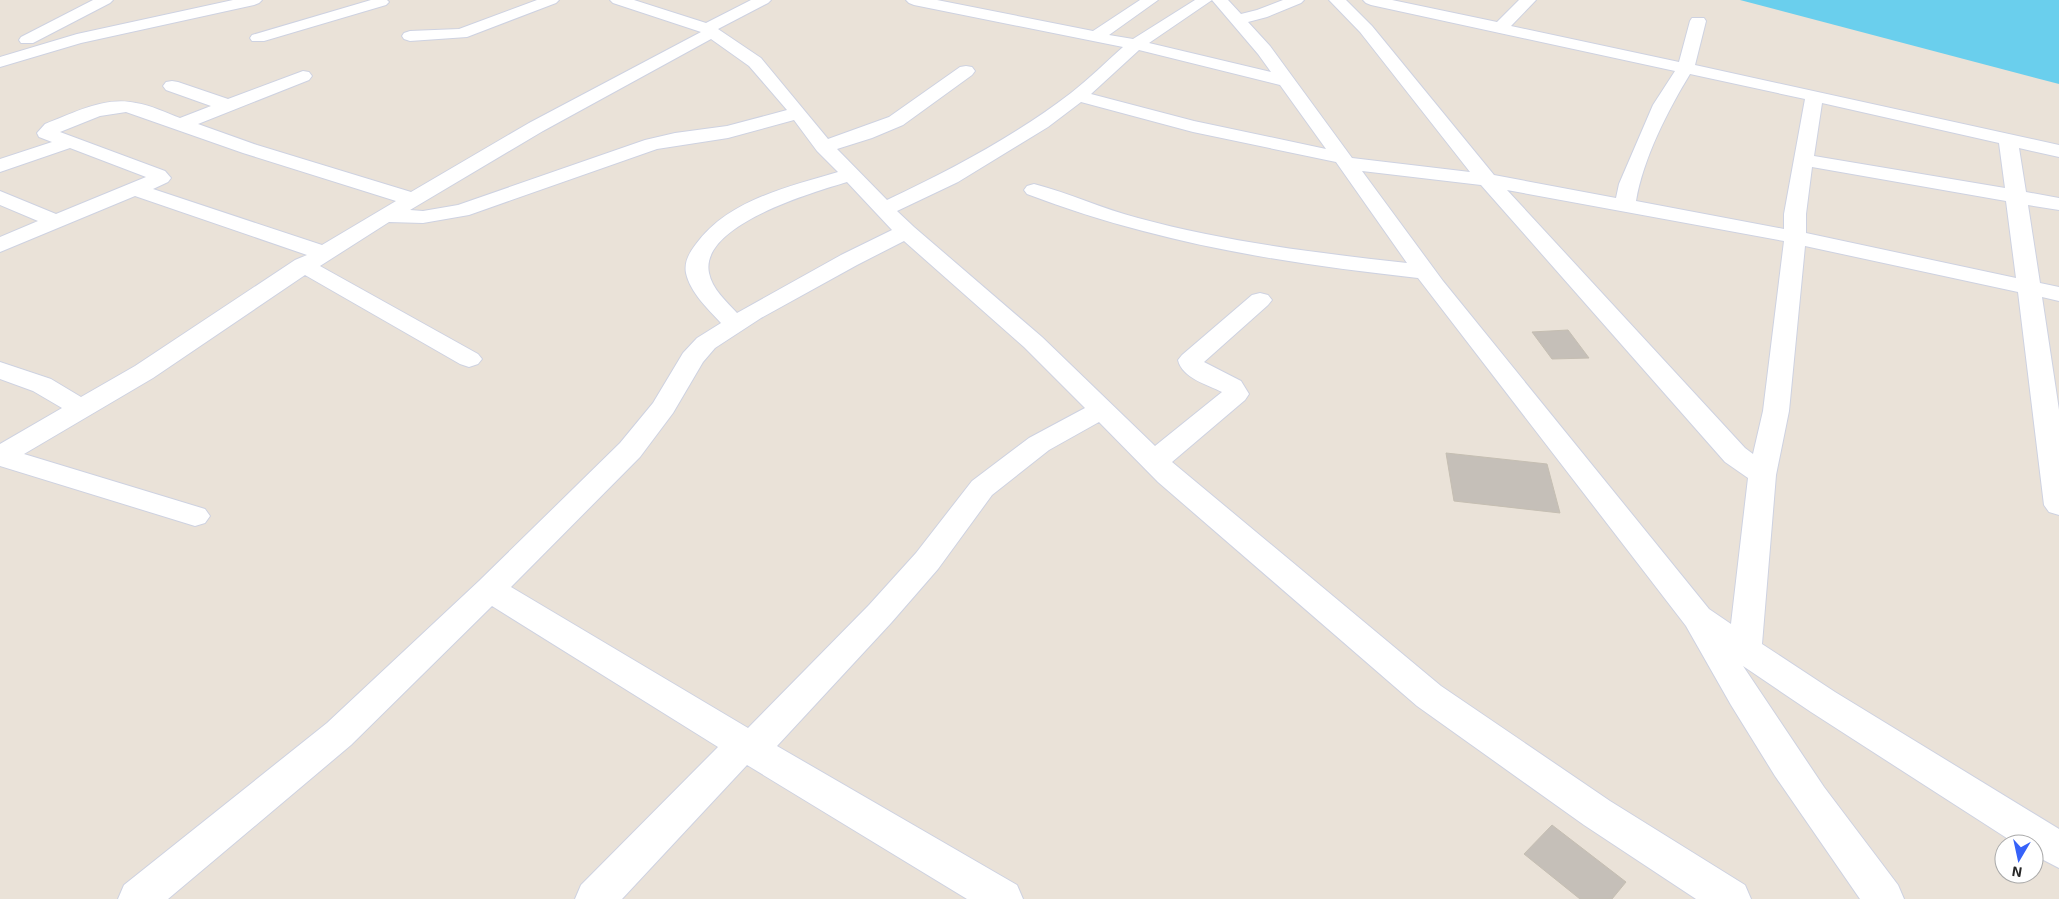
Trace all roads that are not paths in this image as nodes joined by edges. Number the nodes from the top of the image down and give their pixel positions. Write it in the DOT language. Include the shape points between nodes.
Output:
graph roads {
  1 [pos="105,0"];
  2 [pos="183,0"];
  3 [pos="551,0"];
  4 [pos="763,0"];
  5 [pos="914,0"];
  6 [pos="1150,0"];
  7 [pos="1205,0"];
  8 [pos="1296,0"];
  9 [pos="1337,0"];
  10 [pos="1371,0"];
  11 [pos="1528,0"];
  12 [pos="631,1"];
  13 [pos="258,2"];
  14 [pos="381,2"];
  15 [pos="1229,9"];
  16 [pos="279,17"];
  17 [pos="1698,21"];
  18 [pos="124,27"];
  19 [pos="294,28"];
  20 [pos="1500,28"];
  21 [pos="709,31"];
  22 [pos="410,36"];
  23 [pos="1095,37"];
  24 [pos="258,38"];
  25 [pos="1135,45"];
  26 [pos="0,54"];
  27 [pos="0,62"];
  28 [pos="1686,68"];
  29 [pos="966,71"];
  30 [pos="303,76"];
  31 [pos="1286,81"];
  32 [pos="172,86"];
  33 [pos="1078,96"];
  34 [pos="1814,96"];
  35 [pos="227,105"];
  36 [pos="798,113"];
  37 [pos="181,124"];
  38 [pos="2008,139"];
  39 [pos="70,142"];
  40 [pos="824,147"];
  41 [pos="2059,151"];
  42 [pos="1344,160"];
  43 [pos="1804,160"];
  44 [pos="0,166"];
  45 [pos="851,174"];
  46 [pos="1487,180"];
  47 [pos="136,190"];
  48 [pos="1034,190"];
  49 [pos="0,197"];
  50 [pos="2016,197"];
  51 [pos="413,199"];
  52 [pos="2059,204"];
  53 [pos="1625,205"];
  54 [pos="884,209"];
  55 [pos="384,216"];
  56 [pos="57,222"];
  57 [pos="906,232"];
  58 [pos="1795,237"];
  59 [pos="0,245"];
  60 [pos="324,253"];
  61 [pos="303,265"];
  62 [pos="1426,272"];
  63 [pos="2028,287"];
  64 [pos="2059,294"];
  65 [pos="1260,300"];
  66 [pos="735,324"];
  67 [pos="469,359"];
  68 [pos="0,370"];
  69 [pos="82,409"];
  70 [pos="1101,410"];
  71 [pos="0,456"];
  72 [pos="1154,462"];
  73 [pos="1762,475"];
  74 [pos="2059,505"];
  75 [pos="195,516"];
  76 [pos="490,589"];
  77 [pos="1698,618"];
  78 [pos="1745,650"];
  79 [pos="747,747"];
  80 [pos="2059,850"];
  81 [pos="138,899"];
  82 [pos="595,899"];
  83 [pos="1003,899"];
  84 [pos="1731,899"];
  85 [pos="1884,899"];
  1 -- 26 [label="street"];
  2 -- 18 [label="street" via="141,16"];
  3 -- 22 [label="street" via="461,34"];
  4 -- 21 [label="street"];
  5 -- 23 [label="street"];
  6 -- 23 [label="street"];
  7 -- 25 [label="street"];
  8 -- 15 [label="street" via="1261,14"];
  9 -- 46 [label="street" via="1366,29"];
  10 -- 20 [label="street"];
  11 -- 20 [label="street"];
  12 -- 21 [label="street"];
  13 -- 18 [label="street"];
  14 -- 19 [label="street"];
  15 -- 31 [label="street"];
  16 -- 19 [label="street"];
  17 -- 28 [label="street"];
  18 -- 27 [label="street"];
  19 -- 24 [label="street"];
  20 -- 28 [label="street"];
  21 -- 36 [label="street" via="755,62"];
  21 -- 51 [label="street"];
  23 -- 25 [label="street"];
  25 -- 31 [label="street"];
  25 -- 33 [label="street"];
  28 -- 34 [label="street"];
  28 -- 53 [label="street" via="1662,105 1630,184"];
  29 -- 40 [label="street" via="896,121"];
  30 -- 35 [label="street"];
  31 -- 42 [label="street"];
  32 -- 35 [label="street"];
  33 -- 42 [label="street" via="1192,126"];
  33 -- 54 [label="street" via="1041,123 951,178"];
  34 -- 38 [label="street"];
  34 -- 43 [label="street"];
  35 -- 37 [label="street"];
  36 -- 40 [label="street"];
  36 -- 55 [label="street" via="728,132 652,144 462,212 423,217"];
  37 -- 39 [label="street" via="130,107 114,107 46,132"];
  37 -- 51 [label="street" via="250,149"];
  38 -- 41 [label="street"];
  38 -- 50 [label="street"];
  39 -- 44 [label="street"];
  39 -- 47 [label="street" via="160,176"];
  40 -- 45 [label="street"];
  42 -- 46 [label="street"];
  42 -- 62 [label="street"];
  43 -- 50 [label="street"];
  43 -- 58 [label="street" via="1795,214"];
  45 -- 54 [label="street"];
  45 -- 66 [label="street" via="768,200 720,230 704,247 696,264 699,279"];
  46 -- 53 [label="street"];
  46 -- 73 [label="street" via="1735,455"];
  47 -- 56 [label="street"];
  47 -- 60 [label="street"];
  48 -- 62 [label="street" via="1090,211 1235,246 1332,262"];
  49 -- 56 [label="street"];
  50 -- 52 [label="street"];
  50 -- 63 [label="street"];
  51 -- 55 [label="street"];
  53 -- 58 [label="street"];
  54 -- 57 [label="street"];
  55 -- 60 [label="street"];
  56 -- 59 [label="street"];
  57 -- 66 [label="street"];
  57 -- 70 [label="street" via="1033,342"];
  58 -- 63 [label="street"];
  58 -- 73 [label="street" via="1776,411"];
  60 -- 61 [label="street"];
  61 -- 67 [label="street"];
  61 -- 69 [label="street" via="144,372"];
  62 -- 77 [label="street"];
  63 -- 64 [label="street"];
  63 -- 74 [label="street"];
  65 -- 72 [label="street" via="1191,360 1195,368 1232,387 1236,394"];
  66 -- 76 [label="street" via="706,343 692,358 664,407 630,450"];
  68 -- 69 [label="street" via="42,385"];
  69 -- 71 [label="street"];
  70 -- 72 [label="street"];
  70 -- 79 [label="street" via="1039,444 982,488 927,561 880,614"];
  71 -- 75 [label="street"];
  72 -- 84 [label="street" via="1429,696 1597,813"];
  73 -- 78 [label="street"];
  76 -- 79 [label="street"];
  76 -- 81 [label="street" via="339,734"];
  77 -- 78 [label="street"];
  77 -- 85 [label="street" via="1732,680 1789,767"];
  78 -- 80 [label="street"];
  79 -- 82 [label="street"];
  79 -- 83 [label="street"];
}
